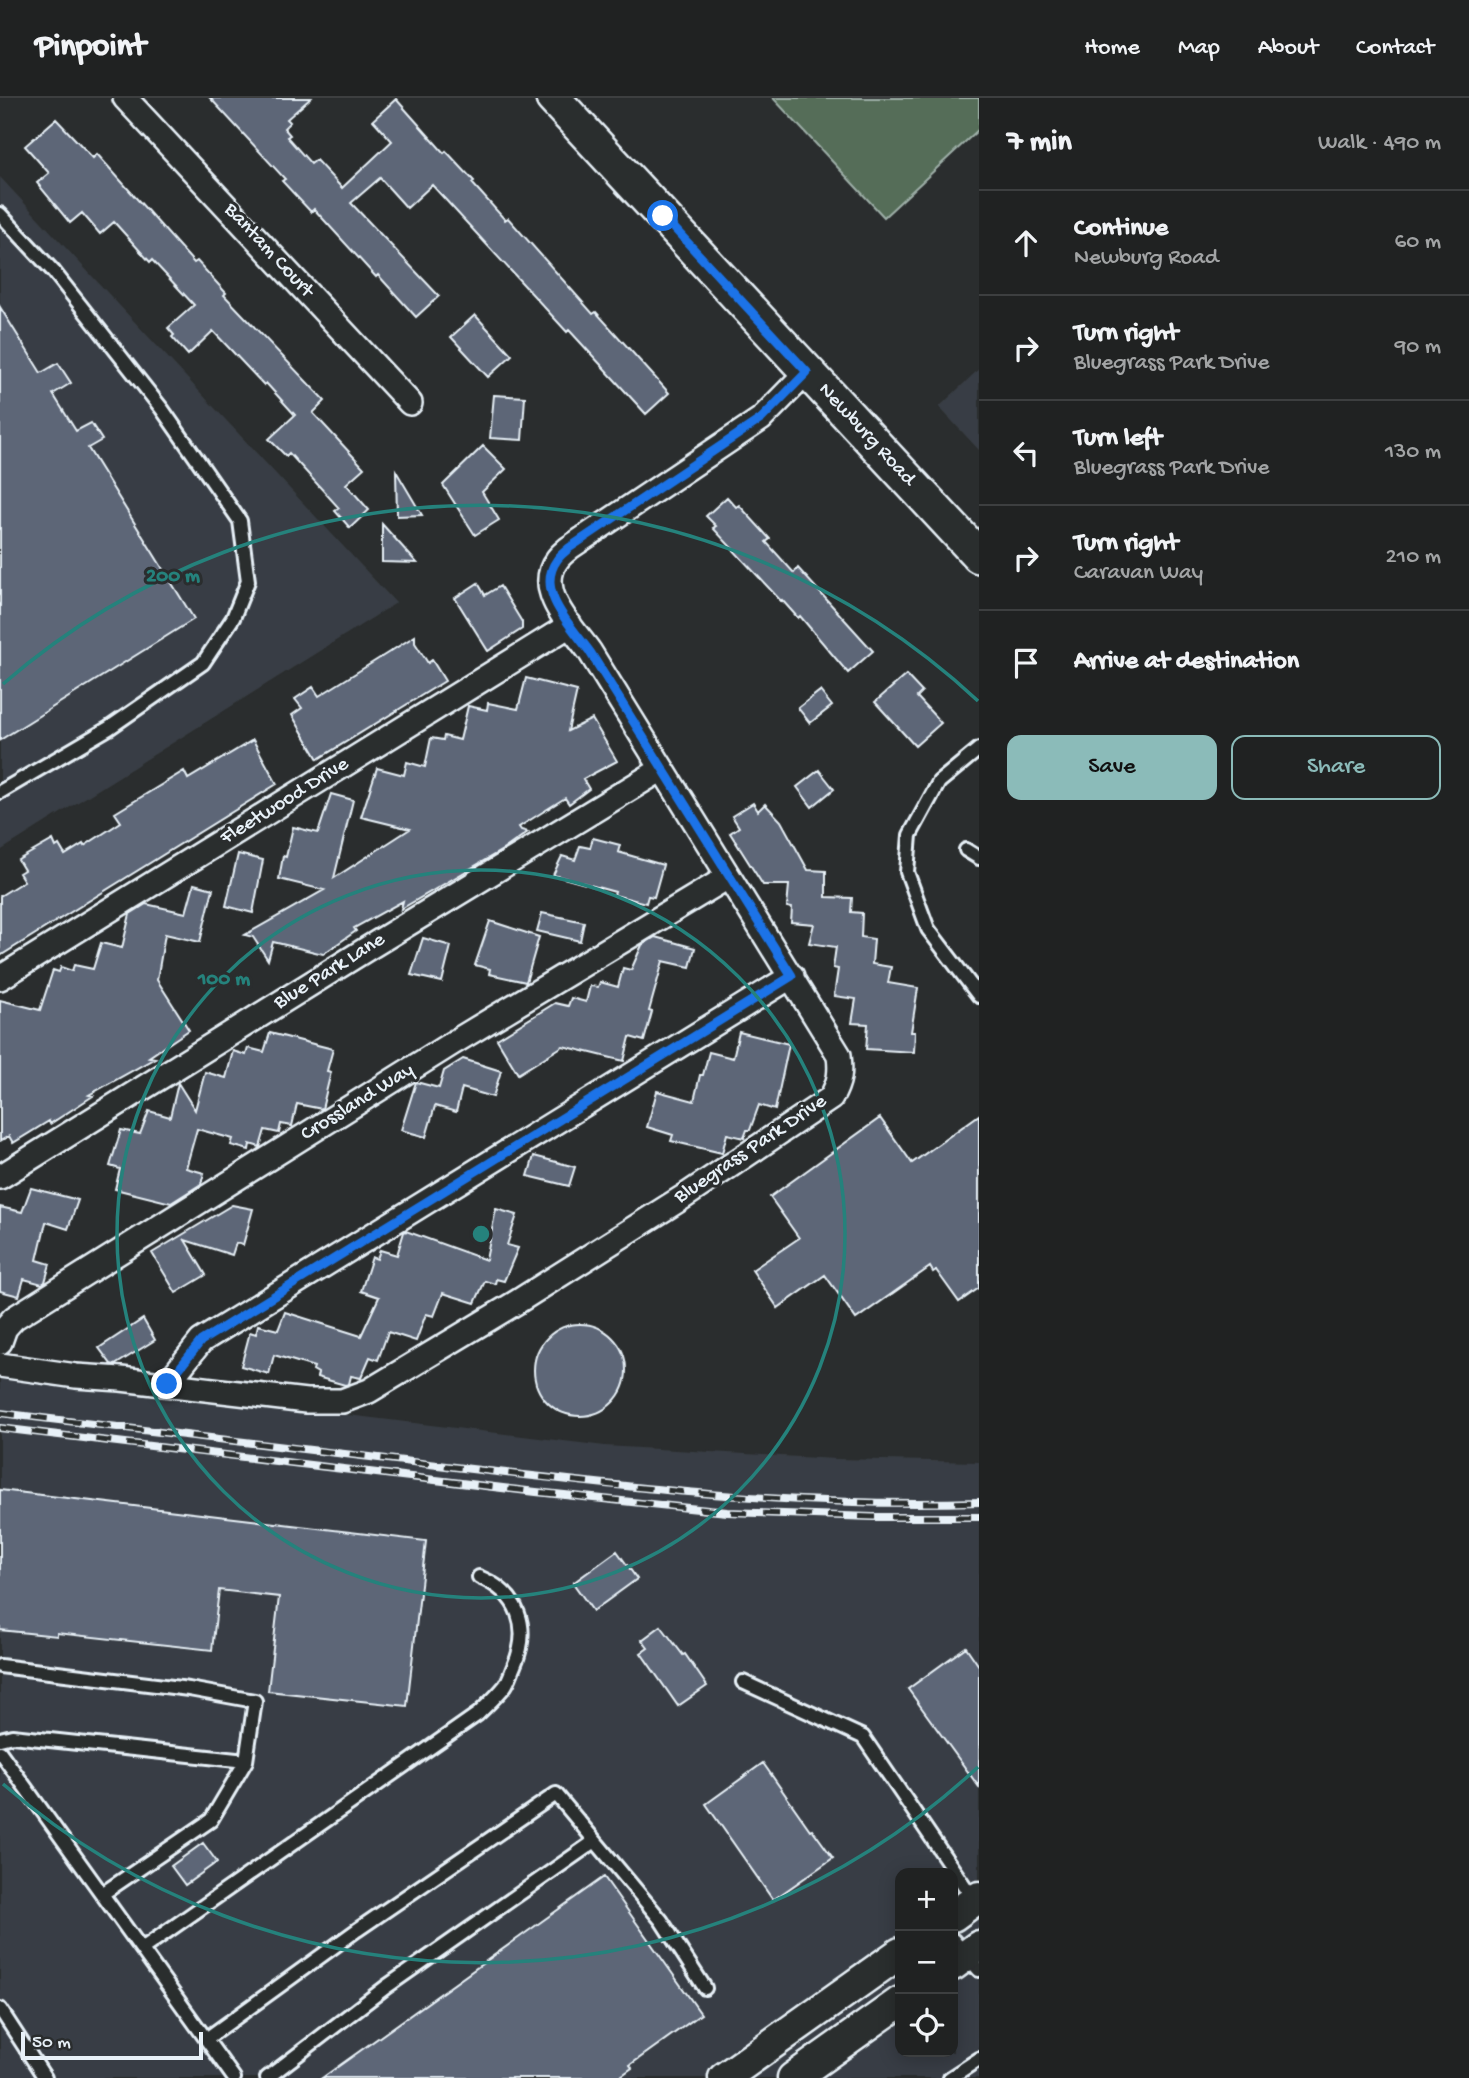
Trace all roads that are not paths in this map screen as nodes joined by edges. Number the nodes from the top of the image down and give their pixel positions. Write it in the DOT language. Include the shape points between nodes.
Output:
graph roads {
  1 [pos="125,98"];
  2 [pos="553,98"];
  3 [pos="0,214"];
  4 [pos="807,372"];
  5 [pos="410,403"];
  6 [pos="979,556"];
  7 [pos="570,625"];
  8 [pos="979,749"];
  9 [pos="662,769"];
  10 [pos="0,792"];
  11 [pos="966,850"];
  12 [pos="979,858"];
  13 [pos="729,877"];
  14 [pos="792,976"];
  15 [pos="0,978"];
  16 [pos="979,996"];
  17 [pos="0,1177"];
  18 [pos="0,1342"];
  19 [pos="0,1365"];
  20 [pos="167,1384"];
  21 [pos="479,1577"];
  22 [pos="0,1666"];
  23 [pos="743,1682"];
  24 [pos="0,1739"];
  25 [pos="0,1752"];
  26 [pos="246,1760"];
  27 [pos="595,1841"];
  28 [pos="102,1894"];
  29 [pos="969,1905"];
  30 [pos="142,1949"];
  31 [pos="895,1957"];
  32 [pos="705,1988"];
  33 [pos="895,2006"];
  34 [pos="0,2009"];
  35 [pos="206,2039"];
  36 [pos="979,2059"];
  37 [pos="45,2078"];
  38 [pos="234,2078"];
  39 [pos="267,2078"];
  40 [pos="724,2078"];
  41 [pos="793,2078"];
  42 [pos="950,2078"];
  1 -- 5 [label="street, Bantam Court"];
  2 -- 4 [label="main road, Newburg Road"];
  3 -- 10 [label="lane" via="54,272 162,409 240,521 248,581 233,618 203,663 109,728"];
  4 -- 6 [label="main road, Newburg Road"];
  4 -- 7 [label="street, Bluegrass Park Drive" via="761,419 556,560 551,590 555,605"];
  7 -- 9 [label="street, Bluegrass Park Drive"];
  7 -- 15 [label="street, Fleetwood Drive"];
  8 -- 16 [label="lane" via="939,782 910,835 907,872 928,929"];
  9 -- 13 [label="street, Bluegrass Park Drive"];
  9 -- 17 [label="street, Blue Park Lane"];
  11 -- 12 [label="lane"];
  13 -- 14 [label="street, Bluegrass Park Drive"];
  13 -- 18 [label="street, Crossland Way" via="451,1044 14,1318"];
  14 -- 20 [label="street" via="201,1341"];
  14 -- 20 [label="street, Bluegrass Park Drive" via="839,1055 839,1085 825,1103 685,1196 483,1323 352,1398 306,1401"];
  19 -- 20 [label="street, Bluegrass Park Drive"];
  21 -- 30 [label="lane" via="491,1582 520,1615 522,1648 506,1684 478,1714"];
  22 -- 26 [label="lane" via="255,1701"];
  23 -- 29 [label="lane" via="863,1737"];
  24 -- 26 [label="lane" via="12,1736"];
  25 -- 28 [label="lane"];
  26 -- 28 [label="lane" via="211,1819"];
  27 -- 32 [label="lane" via="661,1920"];
  27 -- 35 [label="lane" via="555,1794"];
  27 -- 39 [label="lane" via="386,1987"];
  28 -- 30 [label="lane"];
  30 -- 35 [label="lane"];
  31 -- 40 [label="street"];
  33 -- 41 [label="street"];
  34 -- 37 [label="lane"];
  35 -- 38 [label="lane"];
  36 -- 42 [label="lane"];
}
